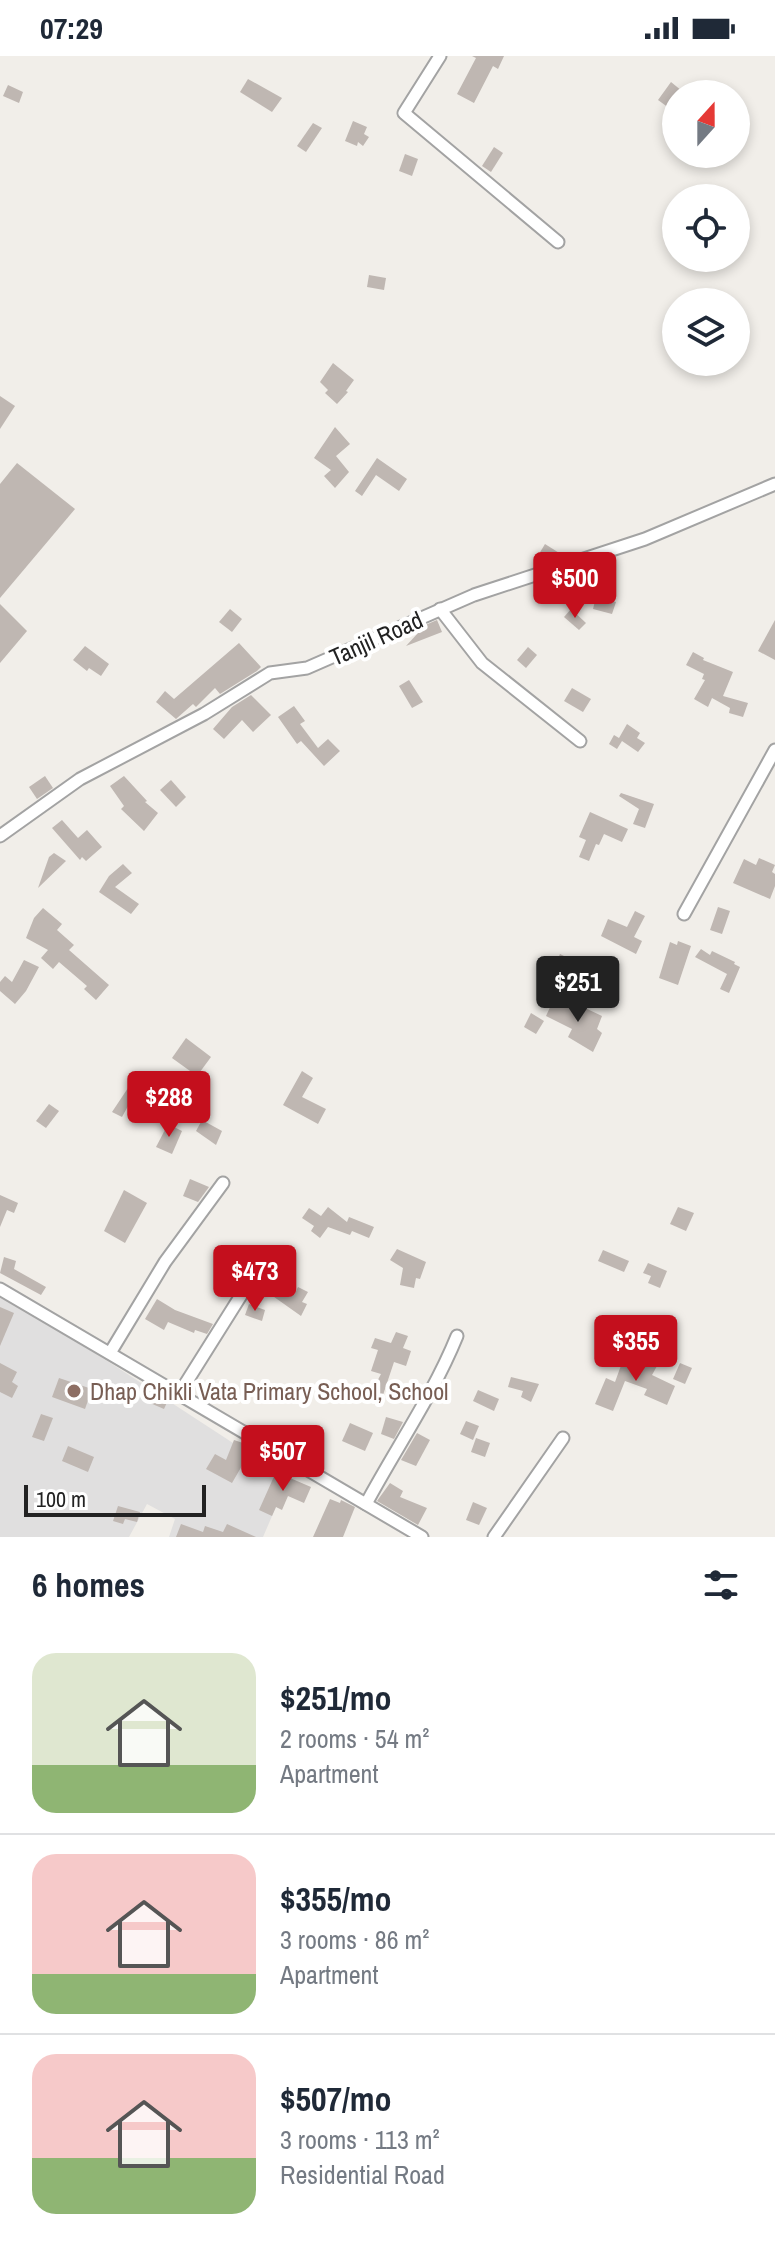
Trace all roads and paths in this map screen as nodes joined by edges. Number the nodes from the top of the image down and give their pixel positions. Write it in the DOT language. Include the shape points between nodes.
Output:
graph roads {
  1 [pos="440,56"];
  2 [pos="558,242"];
  3 [pos="775,484"];
  4 [pos="440,609"];
  5 [pos="580,741"];
  6 [pos="775,750"];
  7 [pos="0,836"];
  8 [pos="684,914"];
  9 [pos="223,1183"];
  10 [pos="0,1289"];
  11 [pos="245,1289"];
  12 [pos="457,1336"];
  13 [pos="110,1353"];
  14 [pos="179,1394"];
  15 [pos="563,1438"];
  16 [pos="366,1504"];
  17 [pos="422,1537"];
  18 [pos="494,1537"];
  1 -- 2 [label="street" via="404,113"];
  3 -- 4 [label="street, Tanjil Road" via="645,539"];
  4 -- 5 [label="street" via="482,663"];
  4 -- 7 [label="street, Tanjil Road" via="307,668 270,673 80,779"];
  6 -- 8 [label="street"];
  9 -- 13 [label="street" via="165,1262"];
  10 -- 13 [label="street"];
  11 -- 14 [label="street"];
  12 -- 16 [label="street" via="441,1376"];
  13 -- 14 [label="street"];
  14 -- 16 [label="street"];
  15 -- 18 [label="street"];
  16 -- 17 [label="street"];
}
